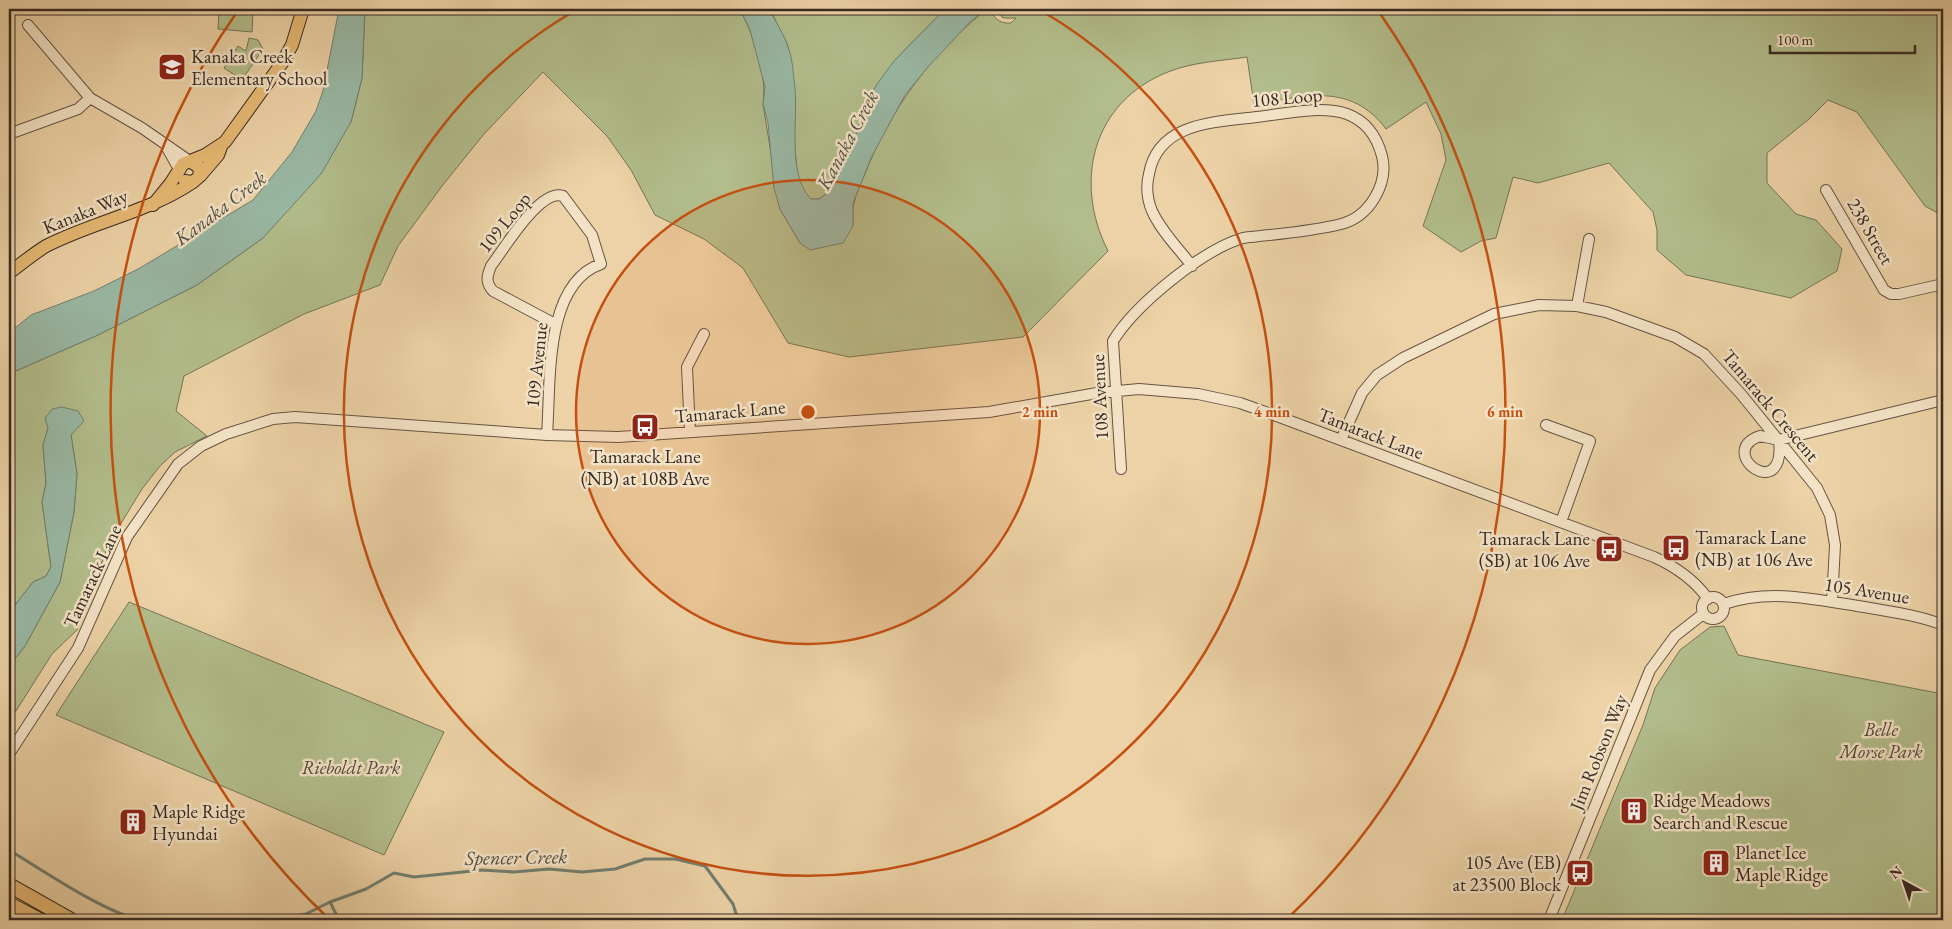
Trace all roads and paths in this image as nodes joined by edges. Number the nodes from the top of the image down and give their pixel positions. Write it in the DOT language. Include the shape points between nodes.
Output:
graph roads {
  1 [pos="303,9"];
  2 [pos="28,25"];
  3 [pos="90,98"];
  4 [pos="9,134"];
  5 [pos="165,145"];
  6 [pos="222,145"];
  7 [pos="191,162"];
  8 [pos="180,171"];
  9 [pos="196,179"];
  10 [pos="1826,190"];
  11 [pos="153,204"];
  12 [pos="1589,239"];
  13 [pos="604,266"];
  14 [pos="1192,266"];
  15 [pos="9,273"];
  16 [pos="1943,284"];
  17 [pos="1577,306"];
  18 [pos="555,324"];
  19 [pos="704,334"];
  20 [pos="1115,390"];
  21 [pos="1943,400"];
  22 [pos="1546,425"];
  23 [pos="690,432"];
  24 [pos="547,435"];
  25 [pos="1341,440"];
  26 [pos="1779,440"];
  27 [pos="1121,469"];
  28 [pos="1561,522"];
  29 [pos="1708,599"];
  30 [pos="1832,602"];
  31 [pos="1724,604"];
  32 [pos="1703,614"];
  33 [pos="1943,625"];
  34 [pos="9,754"];
  35 [pos="9,885"];
  36 [pos="9,904"];
  37 [pos="39,920"];
  38 [pos="71,920"];
  39 [pos="1549,920"];
  1 -- 6 [label="main road, Kanaka Way" via="285,57"];
  2 -- 3 [label="street"];
  3 -- 4 [label="street" via="78,109"];
  3 -- 5 [label="street"];
  5 -- 7 [label="street"];
  5 -- 8 [label="street"];
  6 -- 7 [label="main road, Kanaka Way"];
  6 -- 9 [label="main road, Kanaka Way" via="218,155"];
  7 -- 8 [label="main road" via="183,164"];
  7 -- 9 [label="main road" via="199,167"];
  8 -- 9 [label="main road" via="184,181"];
  8 -- 11 [label="main road, Kanaka Way"];
  9 -- 11 [label="main road, Kanaka Way"];
  10 -- 16 [label="street, 238 Street" via="1884,290 1899,294"];
  11 -- 15 [label="main road, Kanaka Way" via="56,241"];
  12 -- 17 [label="street"];
  13 -- 18 [label="street, 109 Avenue" via="585,271 570,289"];
  13 -- 18 [label="street, 109 Loop" via="592,235 563,196 551,196 538,204 486,277 493,291"];
  14 -- 14 [label="street, 108 Loop" via="1229,242 1341,224 1361,214 1378,191 1383,173 1380,150 1371,131 1354,117 1328,110 1202,124 1177,133 1151,163 1148,197 1157,221"];
  14 -- 20 [label="street, 108 Avenue" via="1133,314 1122,327 1114,341"];
  17 -- 25 [label="street, Tamarack Crescent" via="1540,305 1494,314 1389,366 1368,383"];
  17 -- 26 [label="street, Tamarack Crescent" via="1606,312 1675,337 1704,354"];
  18 -- 24 [label="street, 109 Avenue"];
  19 -- 23 [label="street" via="687,367"];
  20 -- 23 [label="street, Tamarack Lane" via="981,412"];
  20 -- 25 [label="street, Tamarack Lane" via="1172,390 1223,399"];
  20 -- 27 [label="street, 108 Avenue"];
  21 -- 26 [label="street"];
  22 -- 28 [label="street" via="1590,441"];
  23 -- 24 [label="street, Tamarack Lane" via="618,437"];
  24 -- 34 [label="street, Tamarack Lane" via="295,417 255,424 201,446 180,461 143,512 118,553 78,648"];
  25 -- 28 [label="street, Tamarack Lane"];
  26 -- 30 [label="street, Tamarack Crescent" via="1818,488 1830,515 1836,545"];
  28 -- 29 [label="street, Tamarack Lane" via="1667,563 1696,583"];
  29 -- 31 [label="street" via="1718,598"];
  29 -- 32 [label="street" via="1703,606"];
  30 -- 31 [label="street, 105 Avenue" via="1772,595"];
  30 -- 33 [label="street, 105 Avenue" via="1917,616"];
  31 -- 32 [label="street" via="1719,617 1710,619"];
  32 -- 39 [label="street, Jim Robson Way" via="1668,644 1648,676"];
  35 -- 38 [label="highway"];
  36 -- 37 [label="highway"];
}
